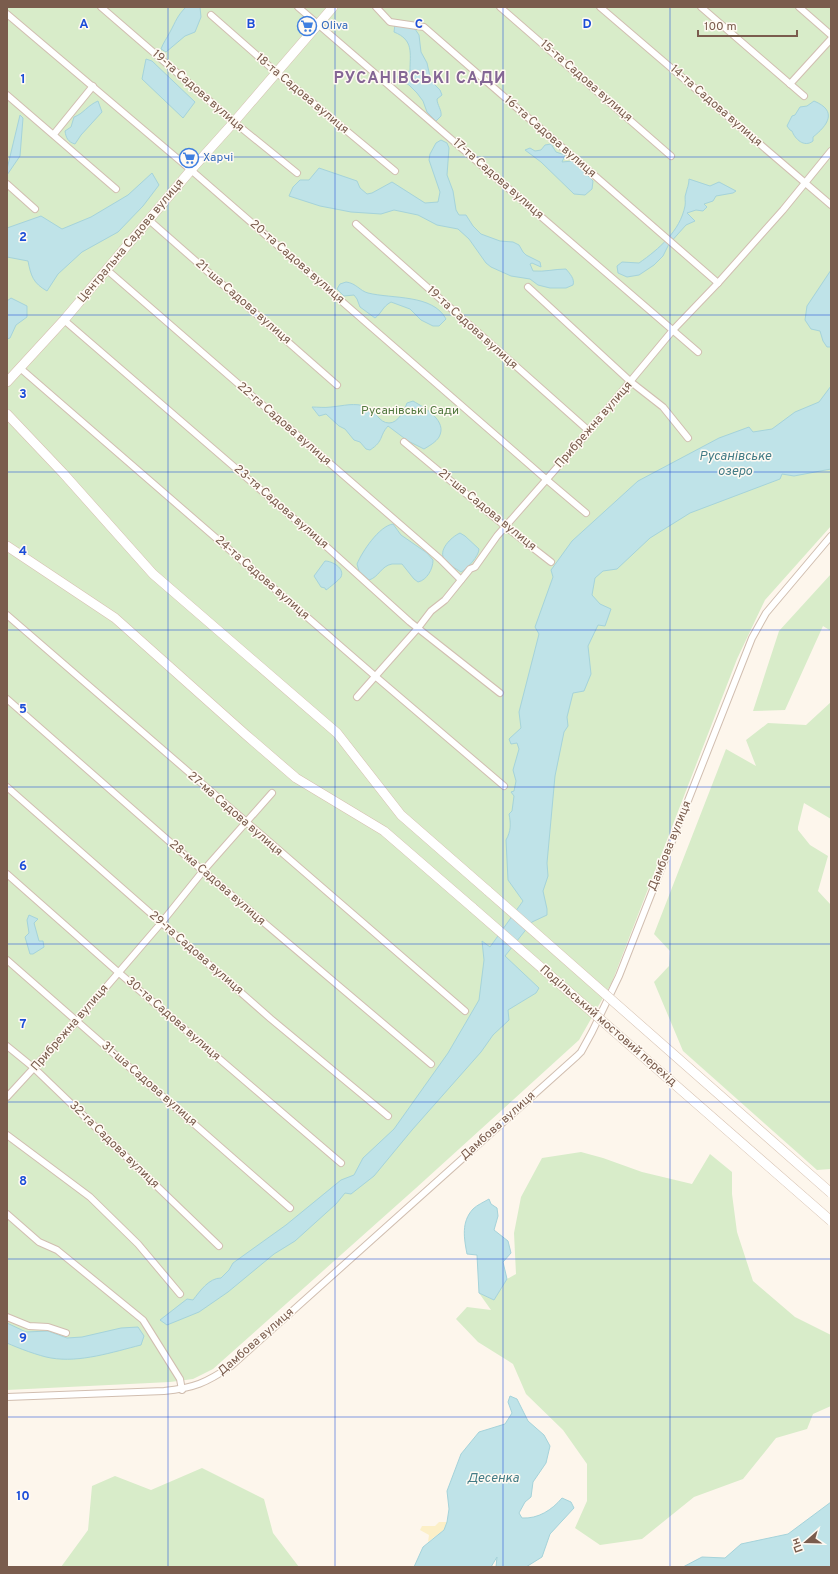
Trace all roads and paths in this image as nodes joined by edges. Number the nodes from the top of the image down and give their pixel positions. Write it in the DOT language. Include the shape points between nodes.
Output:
graph roads {
  1 [pos="101,7"];
  2 [pos="298,7"];
  3 [pos="333,7"];
  4 [pos="376,7"];
  5 [pos="500,7"];
  6 [pos="600,7"];
  7 [pos="701,7"];
  8 [pos="799,7"];
  9 [pos="7,14"];
  10 [pos="211,15"];
  11 [pos="318,24"];
  12 [pos="831,35"];
  13 [pos="831,39"];
  14 [pos="277,73"];
  15 [pos="790,84"];
  16 [pos="93,86"];
  17 [pos="7,95"];
  18 [pos="804,96"];
  19 [pos="234,122"];
  20 [pos="54,134"];
  21 [pos="831,151"];
  22 [pos="671,156"];
  23 [pos="191,170"];
  24 [pos="395,171"];
  25 [pos="297,173"];
  26 [pos="805,183"];
  27 [pos="7,184"];
  28 [pos="116,189"];
  29 [pos="831,204"];
  30 [pos="35,208"];
  31 [pos="149,220"];
  32 [pos="356,224"];
  33 [pos="106,269"];
  34 [pos="718,283"];
  35 [pos="528,287"];
  36 [pos="64,320"];
  37 [pos="673,330"];
  38 [pos="698,352"];
  39 [pos="20,368"];
  40 [pos="7,382"];
  41 [pos="631,382"];
  42 [pos="337,385"];
  43 [pos="7,414"];
  44 [pos="589,431"];
  45 [pos="688,438"];
  46 [pos="404,442"];
  47 [pos="547,480"];
  48 [pos="586,513"];
  49 [pos="506,527"];
  50 [pos="831,536"];
  51 [pos="7,546"];
  52 [pos="551,562"];
  53 [pos="461,580"];
  54 [pos="7,615"];
  55 [pos="418,628"];
  56 [pos="375,676"];
  57 [pos="500,693"];
  58 [pos="357,697"];
  59 [pos="7,699"];
  60 [pos="504,786"];
  61 [pos="7,787"];
  62 [pos="272,793"];
  63 [pos="246,823"];
  64 [pos="203,871"];
  65 [pos="7,874"];
  66 [pos="162,922"];
  67 [pos="7,960"];
  68 [pos="118,972"];
  69 [pos="465,1011"];
  70 [pos="77,1021"];
  71 [pos="7,1046"];
  72 [pos="431,1064"];
  73 [pos="34,1068"];
  74 [pos="7,1097"];
  75 [pos="388,1116"];
  76 [pos="7,1135"];
  77 [pos="341,1163"];
  78 [pos="831,1193"];
  79 [pos="290,1208"];
  80 [pos="7,1214"];
  81 [pos="831,1221"];
  82 [pos="219,1246"];
  83 [pos="180,1294"];
  84 [pos="7,1317"];
  85 [pos="66,1333"];
  86 [pos="182,1390"];
  87 [pos="7,1397"];
  1 -- 19 [label="street, 19-та Садова вулиця"];
  2 -- 11 [label="street, 17-та Садова вулиця"];
  3 -- 11 [label="main road, Центральна Садова вулиця"];
  4 -- 34 [label="street, 16-та Садова вулиця" via="390,22 424,27"];
  5 -- 22 [label="street, 15-та Садова вулиця"];
  6 -- 26 [label="street, 14-та Садова вулиця"];
  7 -- 15 [label="street"];
  8 -- 12 [label="street"];
  9 -- 16 [label="street, 20-та Садова вулиця"];
  10 -- 14 [label="street, 18-та Садова вулиця"];
  11 -- 14 [label="main road, Центральна Садова вулиця"];
  11 -- 37 [label="street, 17-та Садова вулиця"];
  13 -- 15 [label="street"];
  14 -- 19 [label="main road, Центральна Садова вулиця"];
  14 -- 24 [label="street, 18-та Садова вулиця"];
  15 -- 18 [label="street"];
  16 -- 20 [label="street"];
  16 -- 23 [label="street, 20-та Садова вулиця"];
  17 -- 20 [label="street"];
  19 -- 23 [label="main road, Центральна Садова вулиця"];
  19 -- 25 [label="street, 19-та Садова вулиця"];
  20 -- 28 [label="street"];
  21 -- 26 [label="street, Прибрежна вулиця"];
  23 -- 31 [label="main road, Центральна Садова вулиця"];
  23 -- 47 [label="street, 20-та Садова вулиця"];
  26 -- 29 [label="street, 14-та Садова вулиця"];
  26 -- 34 [label="street, Прибрежна вулиця"];
  27 -- 30 [label="street"];
  31 -- 33 [label="main road, Центральна Садова вулиця"];
  31 -- 42 [label="street, 21-ша Садова вулиця"];
  32 -- 44 [label="street, 19-та Садова вулиця"];
  33 -- 36 [label="main road, Центральна Садова вулиця"];
  33 -- 53 [label="street, 22-га Садова вулиця"];
  34 -- 37 [label="street, Прибрежна вулиця"];
  35 -- 41 [label="street"];
  36 -- 39 [label="main road, Центральна Садова вулиця"];
  36 -- 55 [label="street, 23-тя Садова вулиця"];
  37 -- 38 [label="street, 17-та Садова вулиця"];
  37 -- 41 [label="street, Прибрежна вулиця"];
  39 -- 40 [label="main road, Центральна Садова вулиця"];
  39 -- 56 [label="street, 24-та Садова вулиця"];
  41 -- 44 [label="street, Прибрежна вулиця"];
  41 -- 45 [label="street" via="663,407"];
  43 -- 78 [label="main road, Подільський мостовий перехід, bridge" via="153,574 336,733 401,815"];
  44 -- 47 [label="street, Прибрежна вулиця"];
  46 -- 49 [label="street, 21-ша Садова вулиця"];
  47 -- 48 [label="street, 20-та Садова вулиця"];
  47 -- 49 [label="street, Прибрежна вулиця"];
  49 -- 52 [label="street, 21-ша Садова вулиця"];
  49 -- 53 [label="street, Прибрежна вулиця"];
  50 -- 86 [label="street, Дамбова вулиця" via="766,613 752,638 619,976 581,1052 231,1366 210,1380"];
  51 -- 81 [label="main road, Подільський мостовий перехід, bridge" via="115,618 296,778 384,831"];
  53 -- 55 [label="street, Прибрежна вулиця"];
  54 -- 63 [label="street, 27-ма Садова вулиця"];
  55 -- 56 [label="street, Прибрежна вулиця"];
  55 -- 57 [label="street, 23-тя Садова вулиця"];
  56 -- 58 [label="street, Прибрежна вулиця"];
  56 -- 60 [label="street, 24-та Садова вулиця"];
  59 -- 64 [label="street, 28-ма Садова вулиця"];
  61 -- 66 [label="street, 29-та Садова вулиця"];
  62 -- 63 [label="street, Прибрежна вулиця"];
  63 -- 64 [label="street, Прибрежна вулиця"];
  63 -- 69 [label="street, 27-ма Садова вулиця"];
  64 -- 66 [label="street, Прибрежна вулиця"];
  64 -- 72 [label="street, 28-ма Садова вулиця"];
  65 -- 68 [label="street, 30-та Садова вулиця"];
  66 -- 68 [label="street, Прибрежна вулиця"];
  66 -- 75 [label="street, 29-та Садова вулиця" via="271,1019"];
  67 -- 70 [label="street, 31-ша Садова вулиця"];
  68 -- 70 [label="street, Прибрежна вулиця"];
  68 -- 77 [label="street, 30-та Садова вулиця"];
  70 -- 73 [label="street, Прибрежна вулиця"];
  70 -- 79 [label="street, 31-ша Садова вулиця"];
  71 -- 73 [label="street, 32-га Садова вулиця"];
  73 -- 74 [label="street, Прибрежна вулиця"];
  73 -- 82 [label="street, 32-га Садова вулиця"];
  76 -- 83 [label="street" via="90,1197 138,1244"];
  80 -- 86 [label="street" via="39,1242 57,1250 143,1320 180,1379"];
  84 -- 85 [label="street" via="29,1326 48,1327"];
  86 -- 87 [label="street, Дамбова вулиця"];
}
